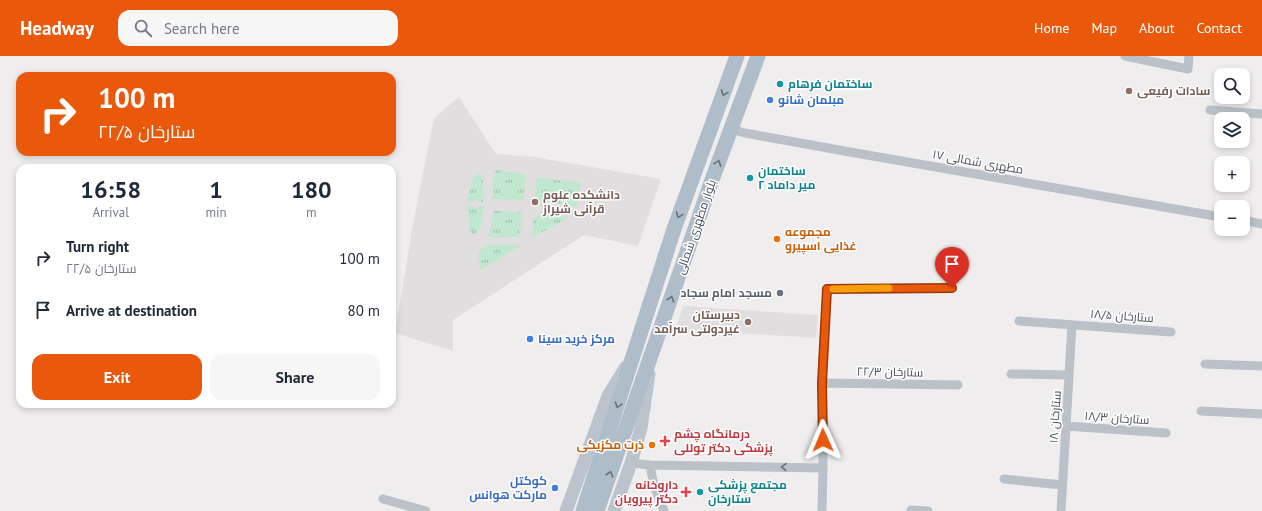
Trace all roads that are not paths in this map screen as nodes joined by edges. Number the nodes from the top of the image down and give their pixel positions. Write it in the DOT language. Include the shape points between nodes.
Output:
graph roads {
  1 [pos="737,56"];
  2 [pos="758,56"];
  3 [pos="1125,56"];
  4 [pos="1189,56"];
  5 [pos="1210,110"];
  6 [pos="1262,114"];
  7 [pos="731,129"];
  8 [pos="1214,216"];
  9 [pos="1250,221"];
  10 [pos="1262,224"];
  11 [pos="952,288"];
  12 [pos="1019,321"];
  13 [pos="1072,325"];
  14 [pos="1171,332"];
  15 [pos="636,352"];
  16 [pos="651,358"];
  17 [pos="1205,364"];
  18 [pos="1262,366"];
  19 [pos="1011,374"];
  20 [pos="1069,375"];
  21 [pos="822,383"];
  22 [pos="958,385"];
  23 [pos="1201,411"];
  24 [pos="1262,414"];
  25 [pos="1066,426"];
  26 [pos="1166,433"];
  27 [pos="631,463"];
  28 [pos="650,466"];
  29 [pos="823,468"];
  30 [pos="1004,479"];
  31 [pos="1062,485"];
  32 [pos="383,499"];
  33 [pos="911,510"];
  34 [pos="426,511"];
  35 [pos="566,511"];
  36 [pos="583,511"];
  37 [pos="597,511"];
  38 [pos="614,511"];
  39 [pos="664,511"];
  40 [pos="822,511"];
  41 [pos="928,511"];
  42 [pos="1061,511"];
  1 -- 15 [label="main road, بلوار مطهرى شمالى, one-way" via="674,229"];
  2 -- 7 [label="main road, بلوار مطهرى شمالى"];
  3 -- 4 [label="street" via="1188,70"];
  5 -- 6 [label="street"];
  7 -- 8 [label="street, ۱۷ مطهری شمالی"];
  16 -- 7 [label="main road, بلوار مطهرى شمالى, one-way"];
  9 -- 10 [label="street"];
  11 -- 21 [label="street" via="827,289"];
  12 -- 13 [label="street, ۱۸/۵ ستارخان"];
  13 -- 14 [label="street, ۱۸/۵ ستارخان"];
  13 -- 20 [label="street, ۱۸ ستارخان"];
  15 -- 35 [label="main road" via="608,396"];
  15 -- 36 [label="main road, بلوار مطهرى شمالى, one-way"];
  16 -- 27 [label="main road" via="641,428"];
  37 -- 16 [label="main road, بلوار مطهرى شمالى, one-way"];
  17 -- 18 [label="street"];
  19 -- 20 [label="street"];
  20 -- 25 [label="street, ۱۸ ستارخان"];
  21 -- 22 [label="street, ۲۲/۳ ستارخان"];
  21 -- 29 [label="street"];
  23 -- 24 [label="street"];
  25 -- 26 [label="street, ۱۸/۳ ستارخان"];
  25 -- 31 [label="street, ۱۸ ستارخان"];
  27 -- 28 [label="street"];
  27 -- 38 [label="main road"];
  29 -- 28 [label="street, one-way"];
  28 -- 39 [label="street" via="654,486"];
  29 -- 40 [label="street"];
  30 -- 31 [label="street"];
  31 -- 42 [label="street, ۱۸ ستارخان"];
  32 -- 34 [label="street"];
  33 -- 41 [label="street"];
}
